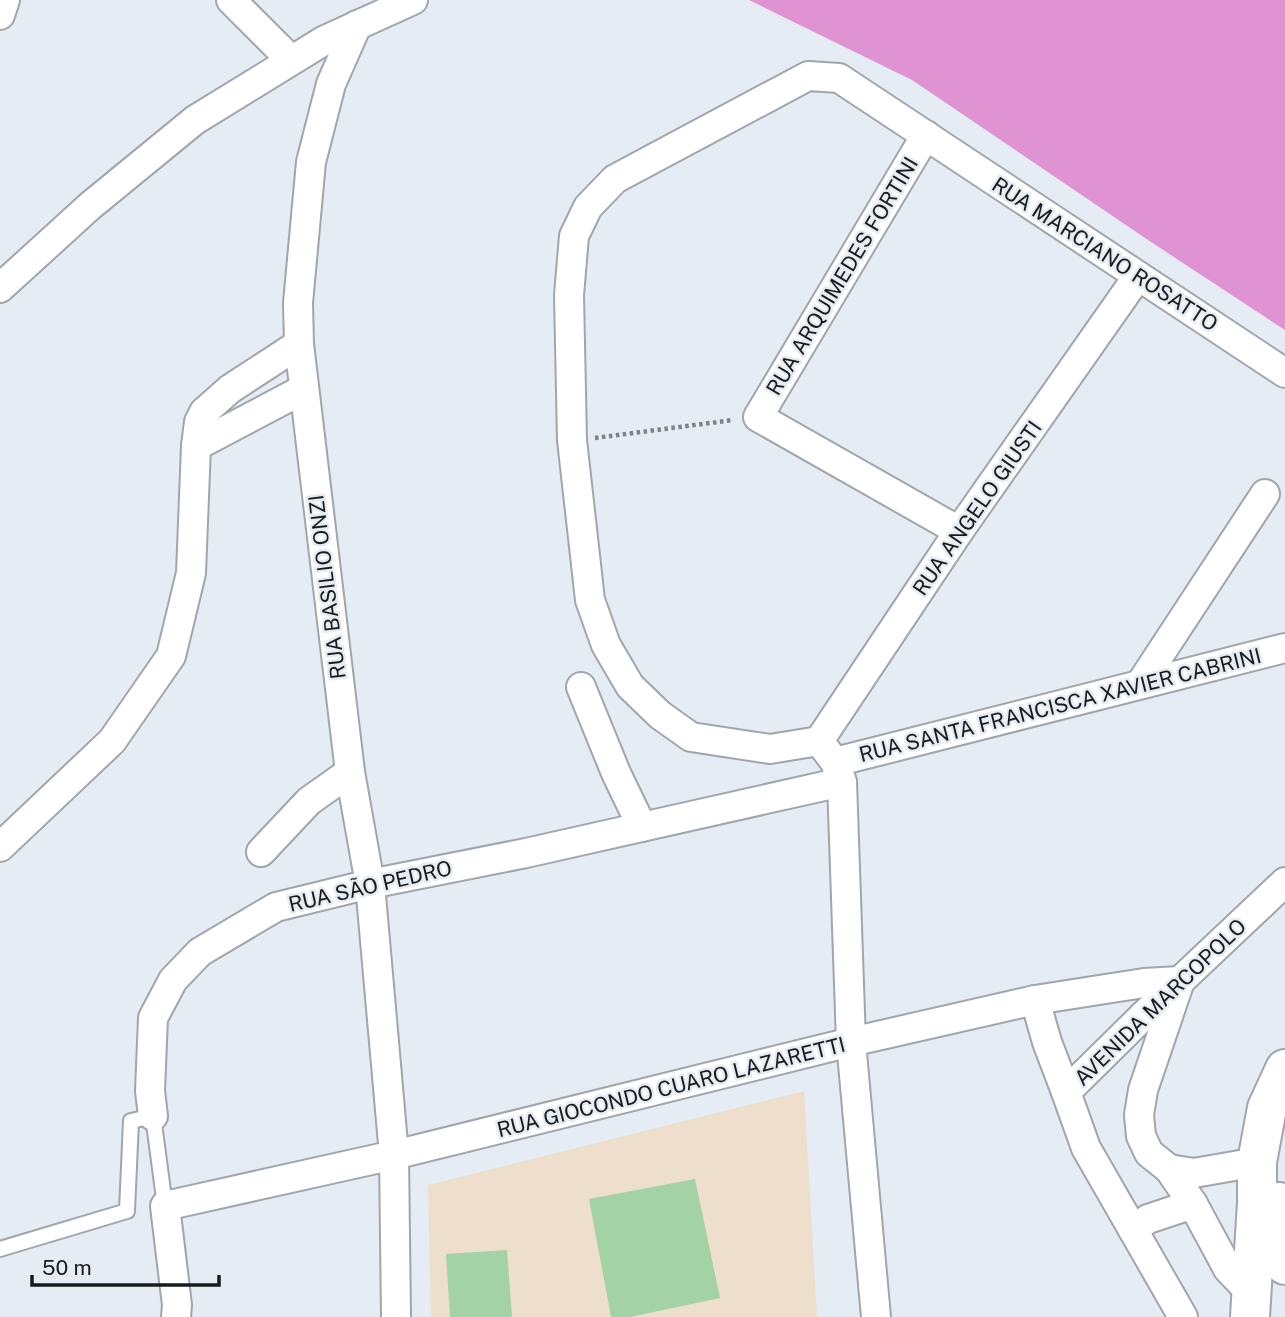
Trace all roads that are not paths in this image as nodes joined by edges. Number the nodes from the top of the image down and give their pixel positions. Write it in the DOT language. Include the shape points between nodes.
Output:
graph roads {
  1 [pos="5,0"];
  2 [pos="231,0"];
  3 [pos="413,0"];
  4 [pos="0,16"];
  5 [pos="357,25"];
  6 [pos="291,60"];
  7 [pos="926,135"];
  8 [pos="1138,276"];
  9 [pos="0,288"];
  10 [pos="299,344"];
  11 [pos="1285,373"];
  12 [pos="304,389"];
  13 [pos="196,446"];
  14 [pos="1265,494"];
  15 [pos="959,531"];
  16 [pos="1285,648"];
  17 [pos="1141,683"];
  18 [pos="581,687"];
  19 [pos="832,762"];
  20 [pos="349,772"];
  21 [pos="642,827"];
  22 [pos="0,846"];
  23 [pos="261,852"];
  24 [pos="1285,882"];
  25 [pos="370,884"];
  26 [pos="1180,981"];
  27 [pos="1035,1000"];
  28 [pos="851,1042"];
  29 [pos="1285,1069"];
  30 [pos="1066,1092"];
  31 [pos="153,1116"];
  32 [pos="394,1155"];
  33 [pos="1257,1162"];
  34 [pos="1169,1169"];
  35 [pos="1193,1204"];
  36 [pos="165,1206"];
  37 [pos="1133,1230"];
  38 [pos="0,1249"];
  39 [pos="1285,1265"];
  40 [pos="1255,1309"];
  41 [pos="176,1317"];
  42 [pos="396,1317"];
  43 [pos="876,1317"];
  44 [pos="1183,1317"];
  1 -- 4 [label="street"];
  2 -- 6 [label="street"];
  3 -- 5 [label="street"];
  5 -- 6 [label="street"];
  5 -- 10 [label="street, RUA BASILIO ONZI" via="331,84 311,162 298,303"];
  6 -- 9 [label="street" via="195,120"];
  7 -- 8 [label="street, RUA MARCIANO ROSATTO"];
  7 -- 15 [label="street, RUA ARQUIMEDES FORTINI" via="758,417"];
  7 -- 19 [label="street, RUA MARCIANO ROSATTO" via="839,78 808,76 615,178 588,207 573,236 569,295 572,440 590,600 606,645 630,686 691,737"];
  8 -- 11 [label="street, RUA MARCIANO ROSATTO"];
  8 -- 15 [label="street, RUA ANGELO GIUSTI"];
  10 -- 12 [label="street, RUA BASILIO ONZI"];
  10 -- 13 [label="street" via="230,389 204,412"];
  12 -- 13 [label="street"];
  12 -- 20 [label="street, RUA BASILIO ONZI"];
  13 -- 22 [label="street" via="191,573 171,656 113,741"];
  14 -- 17 [label="street"];
  15 -- 19 [label="street, RUA ANGELO GIUSTI"];
  16 -- 17 [label="street, RUA SANTA FRANCISCA XAVIER CABRINI"];
  17 -- 19 [label="street, RUA SANTA FRANCISCA XAVIER CABRINI"];
  18 -- 21 [label="street"];
  19 -- 21 [label="street, RUA SÃO PEDRO"];
  19 -- 28 [label="street"];
  20 -- 23 [label="street" via="309,801"];
  20 -- 25 [label="street, RUA BASILIO ONZI"];
  21 -- 25 [label="street, RUA SÃO PEDRO"];
  24 -- 26 [label="street, AVENIDA MARCOPOLO"];
  25 -- 31 [label="street, RUA SÃO PEDRO" via="276,908 200,952 173,980 153,1018"];
  25 -- 32 [label="street, RUA BASILIO ONZI"];
  26 -- 27 [label="street, RUA GIOCONDO CUARO LAZARETTI"];
  26 -- 30 [label="street, AVENIDA MARCOPOLO"];
  26 -- 34 [label="street" via="1139,1115 1149,1153"];
  27 -- 28 [label="street, RUA GIOCONDO CUARO LAZARETTI"];
  27 -- 30 [label="street"];
  28 -- 32 [label="street, RUA GIOCONDO CUARO LAZARETTI"];
  28 -- 43 [label="street"];
  29 -- 33 [label="highway" via="1267,1108"];
  30 -- 37 [label="street, AVENIDA MARCOPOLO" via="1086,1148"];
  31 -- 36 [label="lane, RUA SÃO PEDRO"];
  31 -- 38 [label="lane" via="131,1121 127,1211"];
  32 -- 36 [label="street, RUA GIOCONDO CUARO LAZARETTI"];
  32 -- 42 [label="street, RUA BASILIO ONZI"];
  33 -- 34 [label="street" via="1194,1173"];
  33 -- 39 [label="highway" via="1271,1168 1279,1185 1280,1252"];
  33 -- 40 [label="highway"];
  34 -- 35 [label="street"];
  35 -- 37 [label="street" via="1148,1219"];
  35 -- 40 [label="street"];
  36 -- 41 [label="street, RUA SÃO PEDRO"];
  37 -- 44 [label="street, AVENIDA MARCOPOLO"];
}
